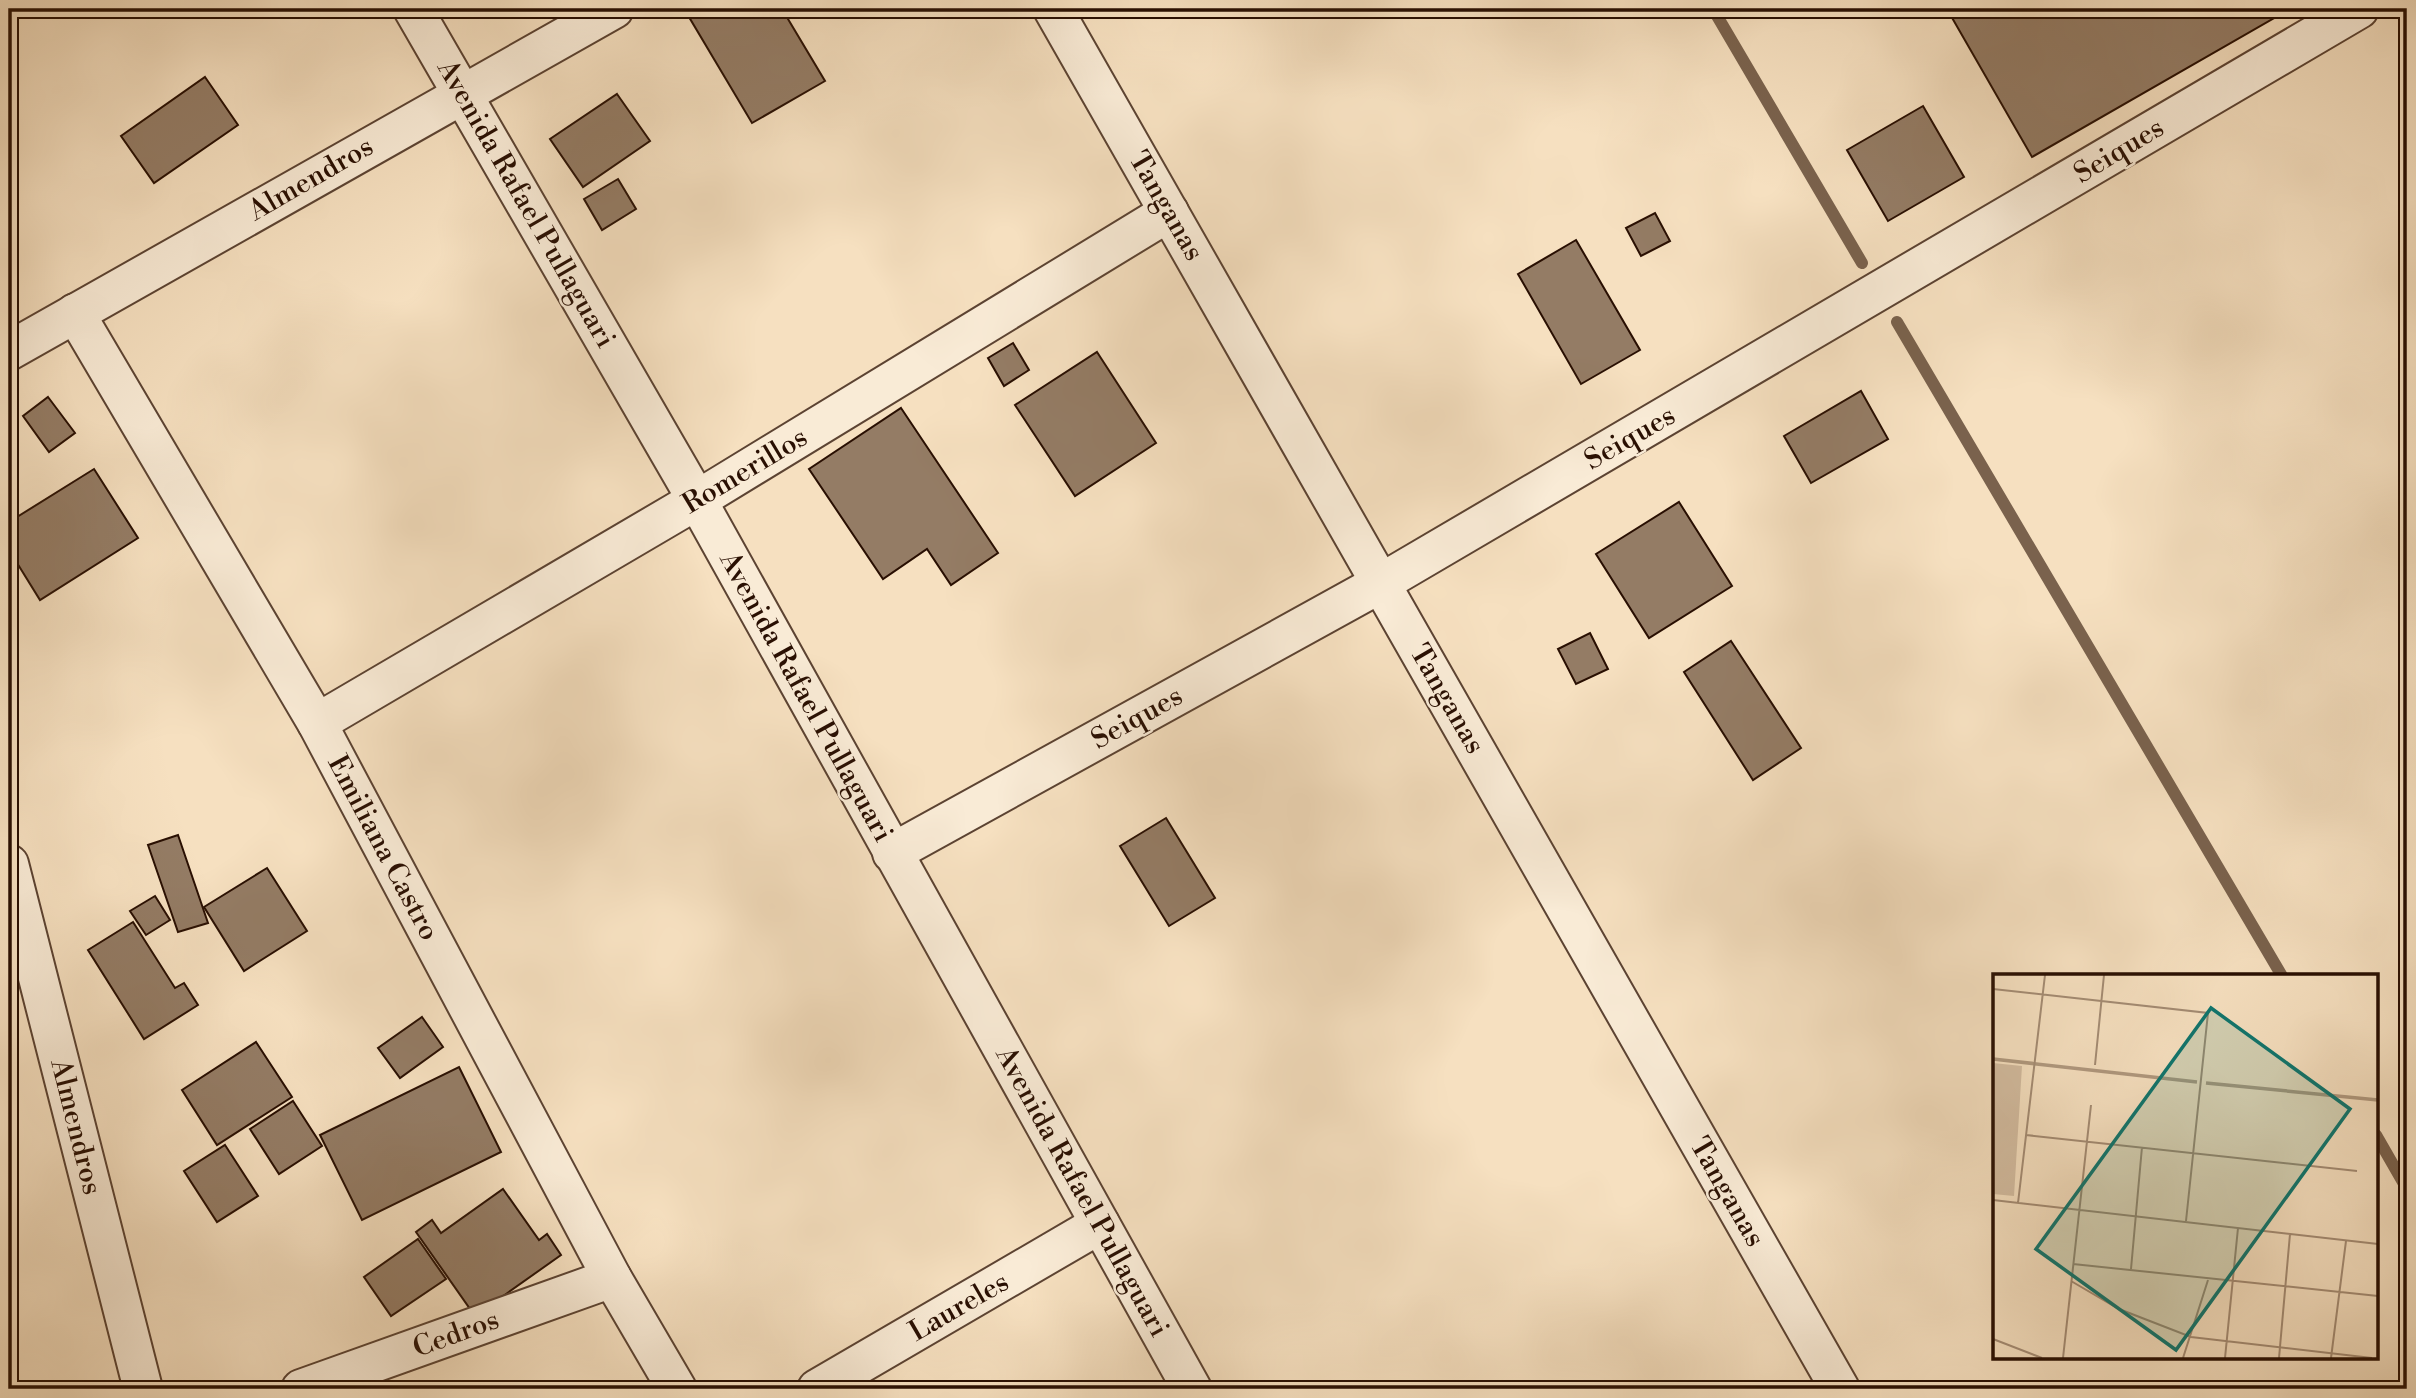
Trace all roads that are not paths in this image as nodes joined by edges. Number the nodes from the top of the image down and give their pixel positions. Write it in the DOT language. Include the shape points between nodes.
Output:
graph roads {
  1 [pos="413,9"];
  2 [pos="614,9"];
  3 [pos="1053,9"];
  4 [pos="2359,9"];
  5 [pos="461,93"];
  6 [pos="1169,212"];
  7 [pos="75,313"];
  8 [pos="9,351"];
  9 [pos="697,500"];
  10 [pos="1381,583"];
  11 [pos="317,723"];
  12 [pos="892,853"];
  13 [pos="9,864"];
  14 [pos="1100,1224"];
  15 [pos="612,1278"];
  16 [pos="143,1389"];
  17 [pos="301,1389"];
  18 [pos="677,1389"];
  19 [pos="817,1389"];
  20 [pos="1192,1389"];
  21 [pos="1840,1389"];
  1 -- 5 [label="street, Avenida Rafael Pullaguari"];
  2 -- 5 [label="street, Almendros"];
  3 -- 6 [label="street, Tanganas"];
  4 -- 10 [label="street, Seiques"];
  5 -- 7 [label="street, Almendros"];
  5 -- 9 [label="street, Avenida Rafael Pullaguari"];
  6 -- 9 [label="street, Romerillos"];
  6 -- 10 [label="street, Tanganas"];
  7 -- 8 [label="street, Almendros"];
  7 -- 11 [label="street, Emiliana Castro"];
  9 -- 11 [label="street, Romerillos"];
  9 -- 12 [label="street, Avenida Rafael Pullaguari"];
  10 -- 12 [label="street, Seiques"];
  10 -- 21 [label="street, Tanganas"];
  11 -- 15 [label="street, Emiliana Castro"];
  12 -- 14 [label="street, Avenida Rafael Pullaguari"];
  13 -- 16 [label="street, Almendros"];
  14 -- 19 [label="street, Laureles"];
  14 -- 20 [label="street, Avenida Rafael Pullaguari"];
  15 -- 17 [label="street, Cedros"];
  15 -- 18 [label="street, Emiliana Castro"];
}
